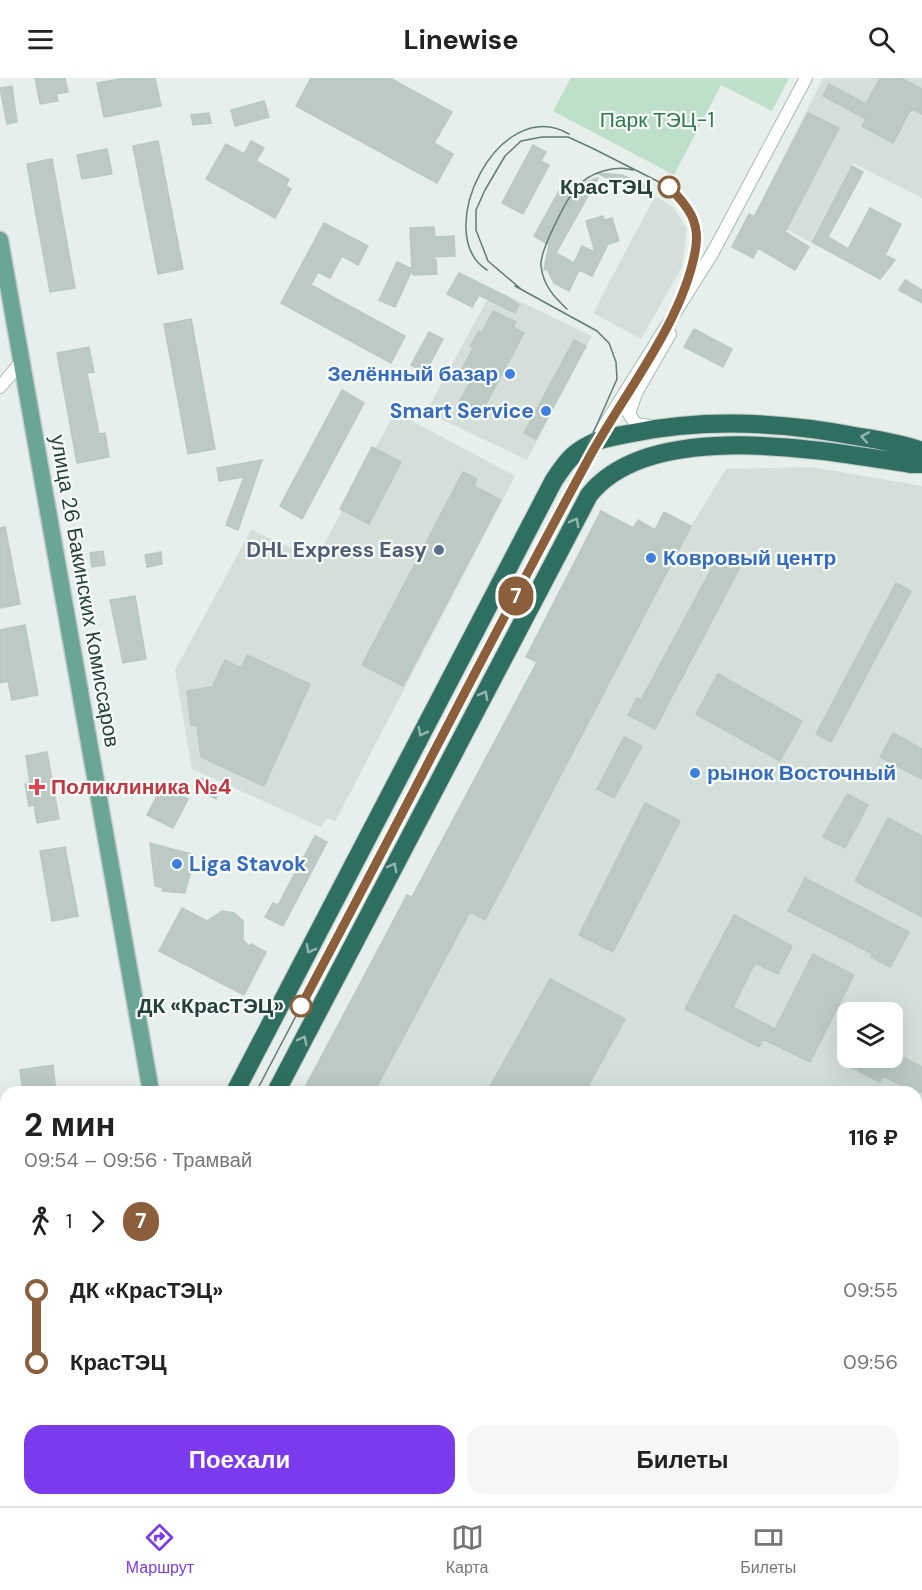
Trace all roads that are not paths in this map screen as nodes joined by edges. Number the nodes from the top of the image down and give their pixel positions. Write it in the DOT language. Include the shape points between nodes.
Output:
graph roads {
  1 [pos="806,78"];
  2 [pos="0,240"];
  3 [pos="712,252"];
  4 [pos="22,361"];
  5 [pos="0,387"];
  6 [pos="664,427"];
  7 [pos="592,449"];
  8 [pos="922,451"];
  9 [pos="922,464"];
  10 [pos="149,1086"];
  11 [pos="238,1086"];
  12 [pos="279,1086"];
  1 -- 3 [label="street"];
  2 -- 4 [label="main road, улица 26 Бакинских Комиссаров"];
  3 -- 6 [label="street" via="636,393 629,414 636,424"];
  3 -- 7 [label="street"];
  4 -- 5 [label="street"];
  4 -- 10 [label="main road, улица 26 Бакинских Комиссаров"];
  6 -- 7 [label="highway"];
  8 -- 6 [label="highway, one-way" via="781,424 735,422"];
  7 -- 11 [label="highway, one-way" via="569,458 554,480"];
  12 -- 9 [label="highway, one-way" via="589,495 602,480 633,462 670,452 729,445 798,447"];
}
